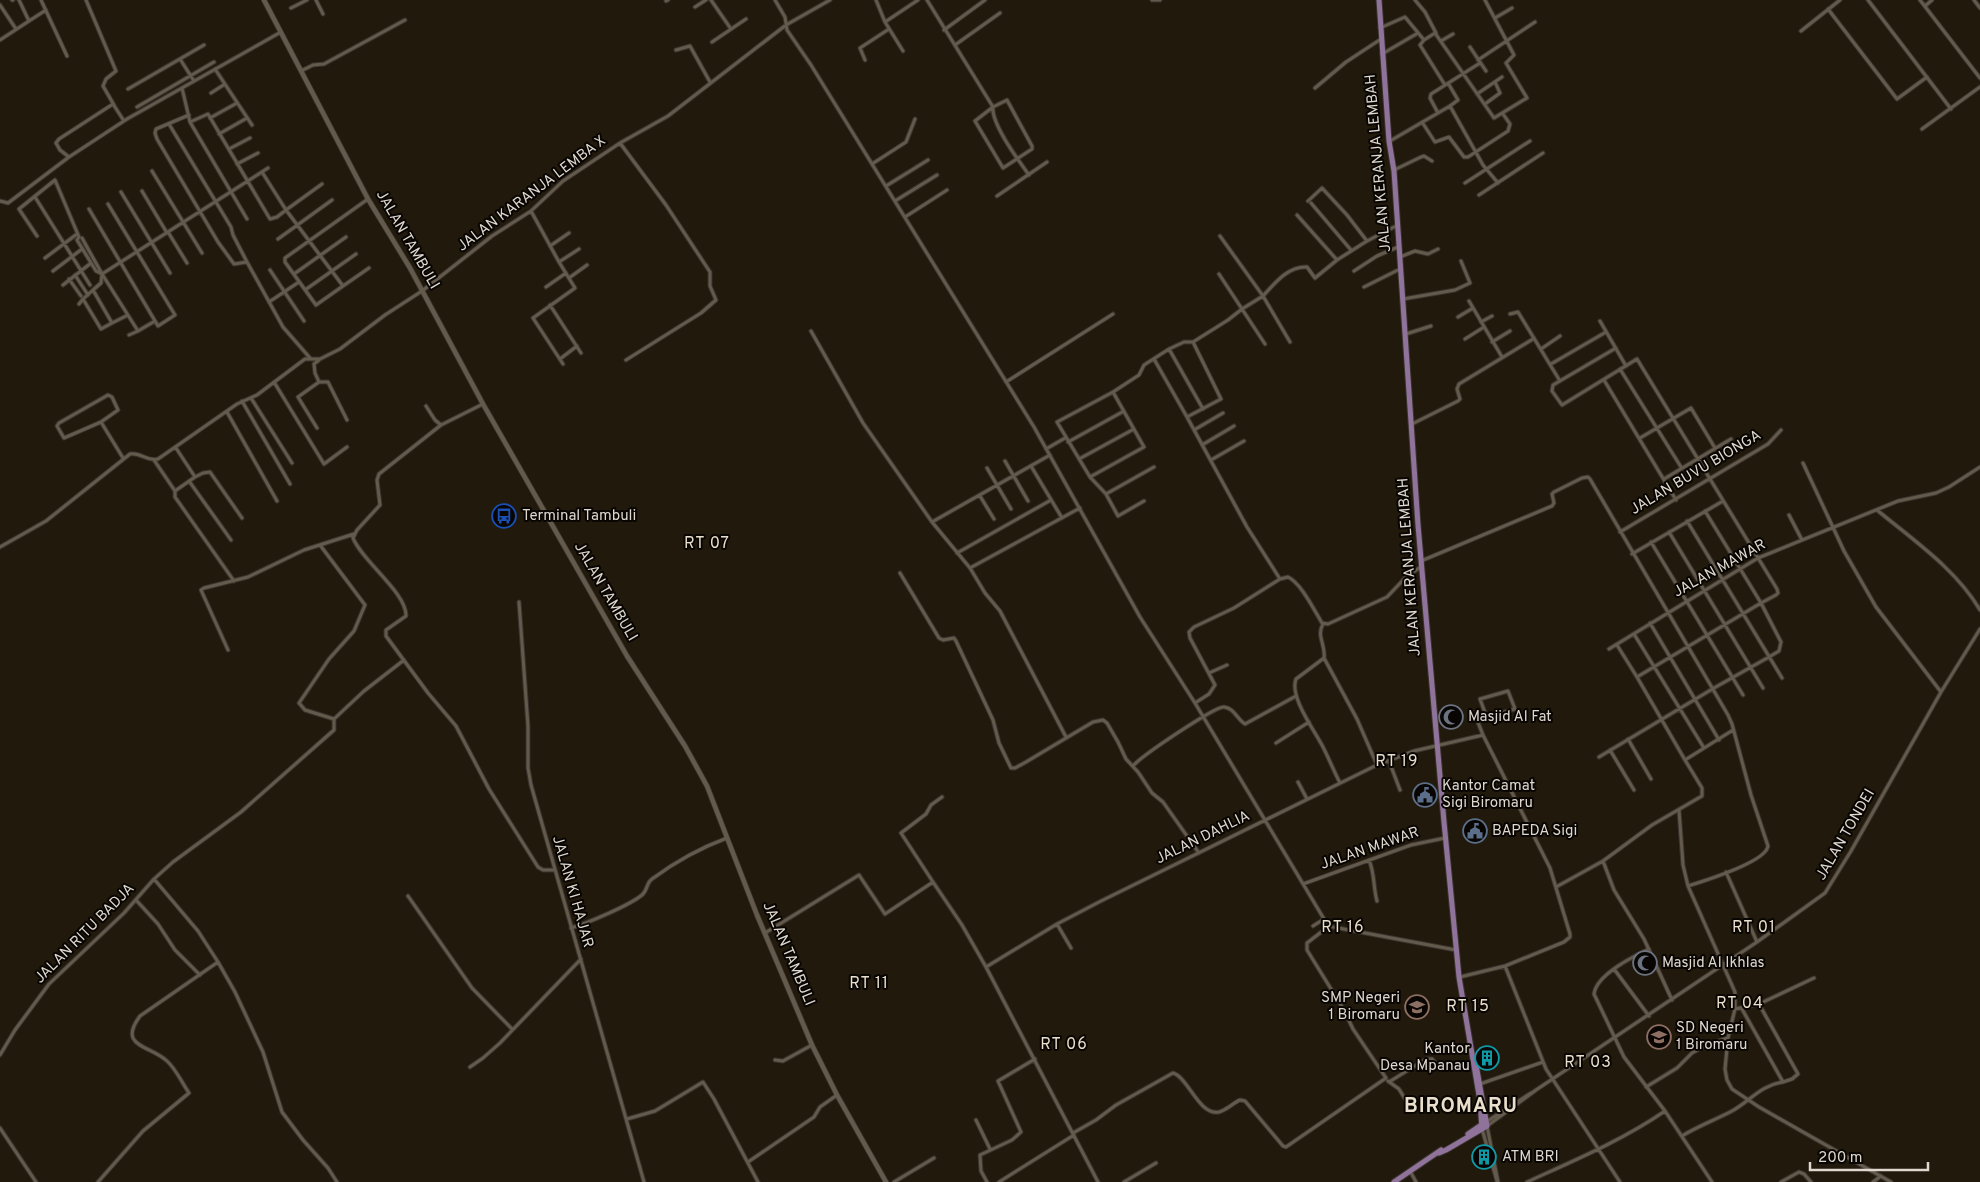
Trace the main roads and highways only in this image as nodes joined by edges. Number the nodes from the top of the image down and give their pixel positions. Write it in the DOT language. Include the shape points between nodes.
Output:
graph roads {
  1 [pos="1379,0"];
  2 [pos="1472,1054"];
  3 [pos="1484,1126"];
  4 [pos="1394,1182"];
  1 -- 2 [label="main road, JALAN KERANJA LEMBAH" via="1446,838 1459,977"];
  2 -- 3 [label="main road, JALAN KERANJA LEMBAH"];
  2 -- 3 [label="main road" via="1480,1084"];
  3 -- 4 [label="main road"];
}
